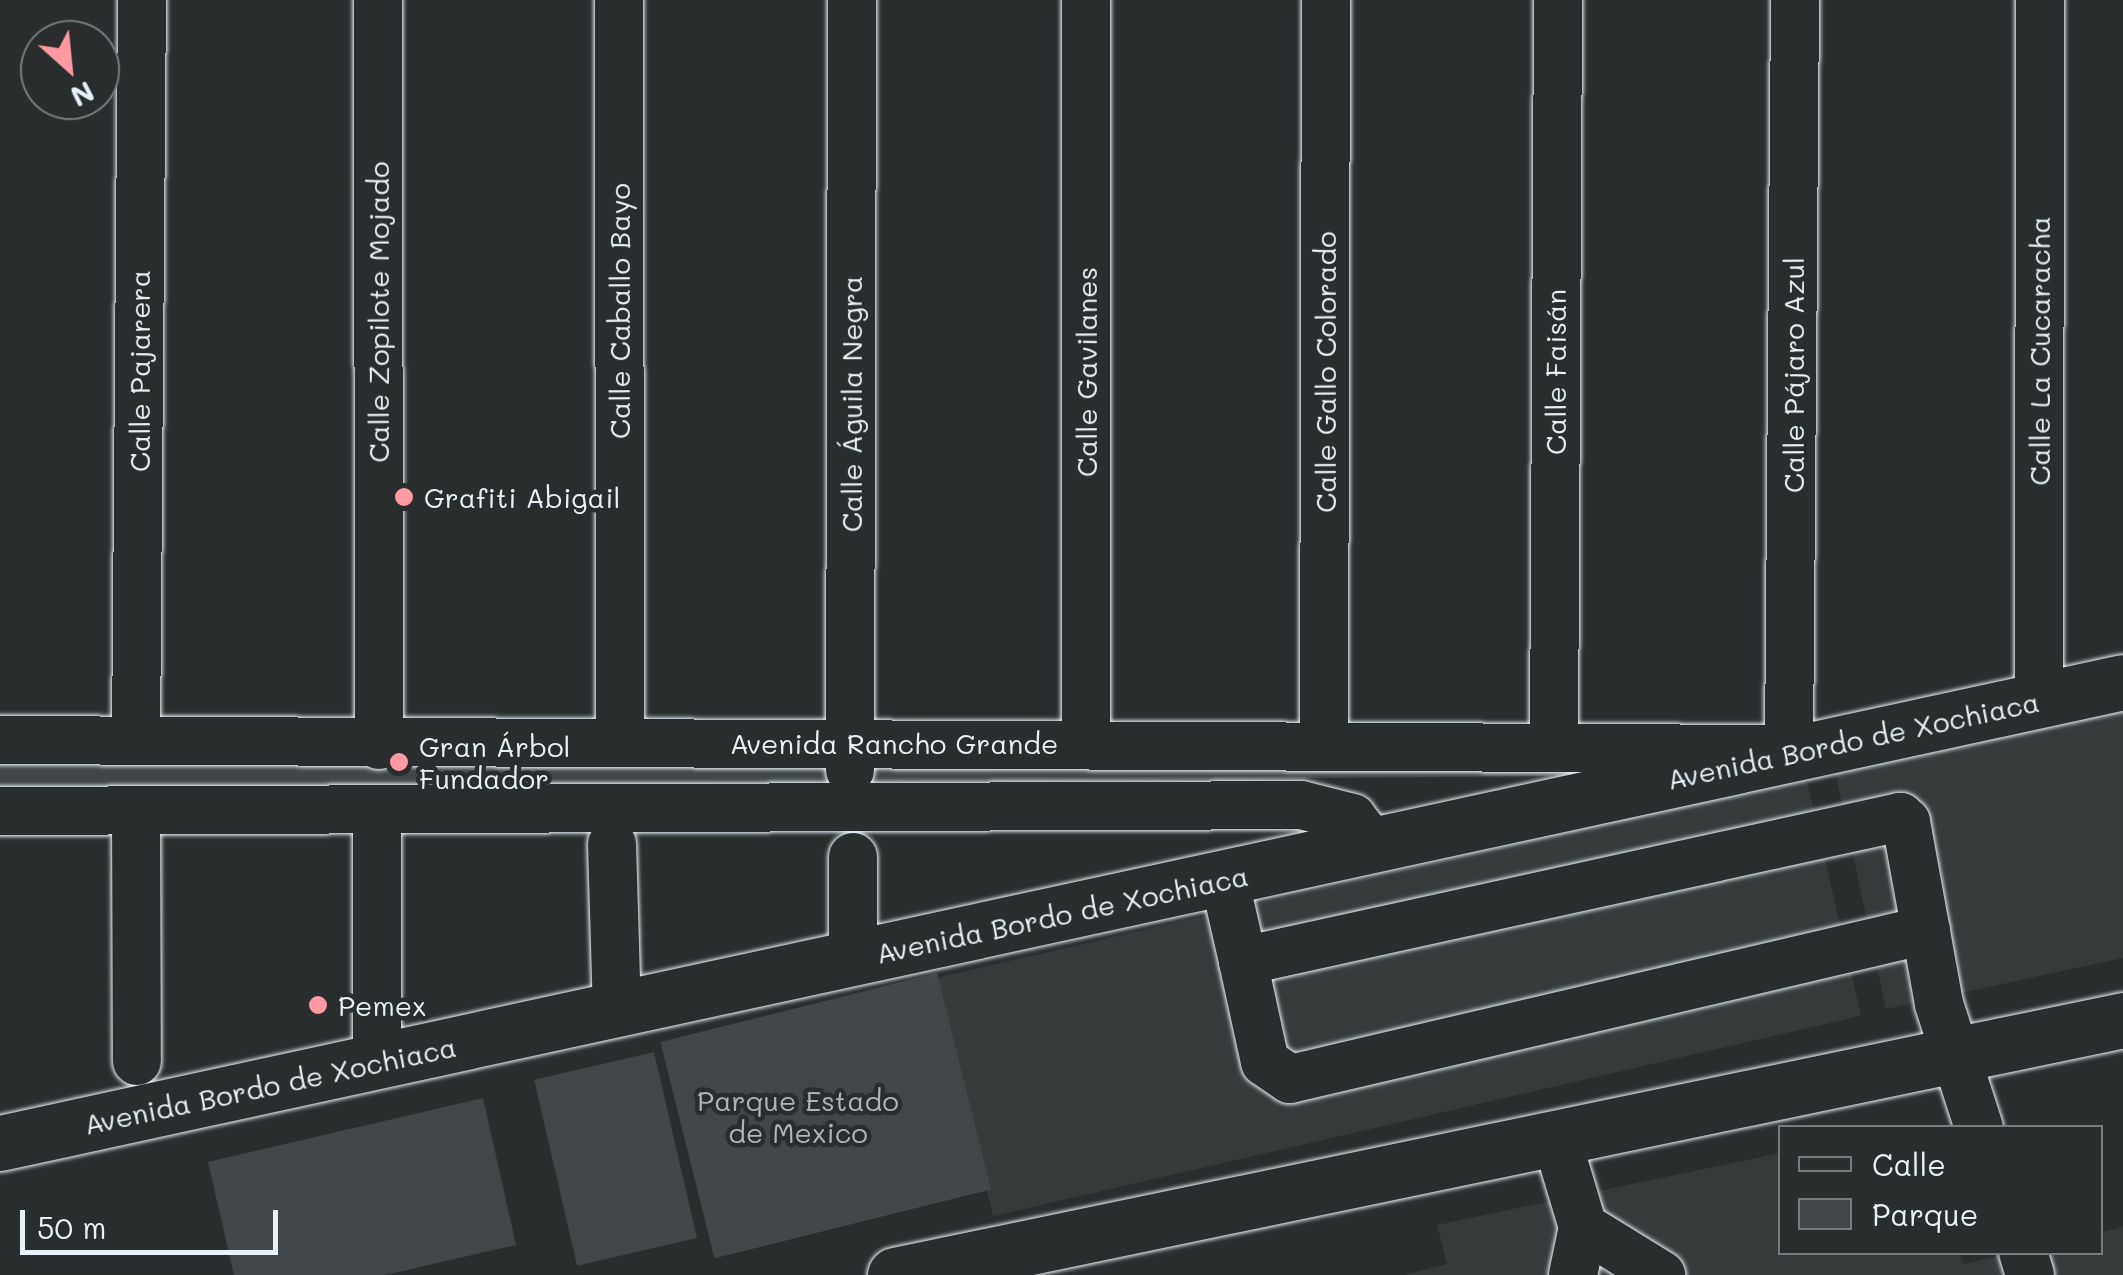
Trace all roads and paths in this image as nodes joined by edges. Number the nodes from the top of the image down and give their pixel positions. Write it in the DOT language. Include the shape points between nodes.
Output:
graph roads {
  1 [pos="142,0"];
  2 [pos="378,0"];
  3 [pos="619,0"];
  4 [pos="852,0"];
  5 [pos="1086,0"];
  6 [pos="1326,0"];
  7 [pos="1558,0"];
  8 [pos="1795,0"];
  9 [pos="2040,0"];
  10 [pos="2123,682"];
  11 [pos="2039,702"];
  12 [pos="0,740"];
  13 [pos="136,741"];
  14 [pos="620,742"];
  15 [pos="850,742"];
  16 [pos="378,744"];
  17 [pos="1324,744"];
  18 [pos="1554,744"];
  19 [pos="1086,745"];
  20 [pos="1789,749"];
  21 [pos="850,808"];
  22 [pos="377,809"];
  23 [pos="0,811"];
  24 [pos="136,812"];
  25 [pos="612,844"];
  26 [pos="1374,846"];
  27 [pos="853,857"];
  28 [pos="1224,878"];
  29 [pos="1926,930"];
  30 [pos="853,959"];
  31 [pos="1243,962"];
  32 [pos="616,1009"];
  33 [pos="2123,1020"];
  34 [pos="1954,1056"];
  35 [pos="137,1062"];
  36 [pos="376,1062"];
  37 [pos="1978,1125"];
  38 [pos="1556,1137"];
  39 [pos="0,1143"];
  40 [pos="1582,1227"];
  41 [pos="895,1275"];
  42 [pos="1573,1275"];
  43 [pos="1661,1275"];
  1 -- 13 [label="street, Calle Pajarera"];
  2 -- 16 [label="street, Calle Zopilote Mojado"];
  3 -- 14 [label="street, Calle Caballo Bayo"];
  4 -- 15 [label="street, Calle Águila Negra"];
  5 -- 19 [label="street, Calle Gavilanes"];
  6 -- 17 [label="street, Calle Gallo Colorado"];
  7 -- 18 [label="street, Calle Faisán"];
  8 -- 20 [label="street, Calle Pájaro Azul"];
  9 -- 11 [label="street, Calle La Cucaracha"];
  10 -- 11 [label="main road, Avenida Bordo de Xochiaca"];
  11 -- 20 [label="main road, Avenida Bordo de Xochiaca"];
  12 -- 13 [label="street, Avenida Rancho Grande"];
  13 -- 16 [label="street, Avenida Rancho Grande"];
  14 -- 15 [label="street, Avenida Rancho Grande"];
  14 -- 16 [label="street, Avenida Rancho Grande"];
  15 -- 19 [label="street, Avenida Rancho Grande"];
  15 -- 21 [label="street, Calle Águila Negra"];
  17 -- 18 [label="street, Avenida Rancho Grande"];
  17 -- 19 [label="street, Avenida Rancho Grande"];
  18 -- 20 [label="street, Avenida Rancho Grande"];
  20 -- 26 [label="main road, Avenida Bordo de Xochiaca"];
  21 -- 22 [label="street"];
  21 -- 26 [label="street" via="1315,806 1352,818"];
  22 -- 24 [label="street"];
  22 -- 36 [label="street"];
  23 -- 24 [label="street"];
  24 -- 35 [label="street"];
  25 -- 32 [label="street"];
  26 -- 28 [label="main road, Avenida Bordo de Xochiaca"];
  27 -- 30 [label="street"];
  28 -- 30 [label="main road, Avenida Bordo de Xochiaca"];
  28 -- 31 [label="street"];
  29 -- 31 [label="street" via="1290,1078 1265,1062"];
  29 -- 31 [label="street" via="1906,822 1890,816"];
  29 -- 34 [label="street"];
  30 -- 32 [label="main road, Avenida Bordo de Xochiaca"];
  32 -- 36 [label="main road, Avenida Bordo de Xochiaca"];
  33 -- 34 [label="main road"];
  34 -- 37 [label="street"];
  34 -- 38 [label="main road"];
  36 -- 39 [label="main road, Avenida Bordo de Xochiaca"];
  38 -- 40 [label="street"];
  38 -- 41 [label="main road"];
  40 -- 42 [label="street"];
  40 -- 43 [label="street"];
}
